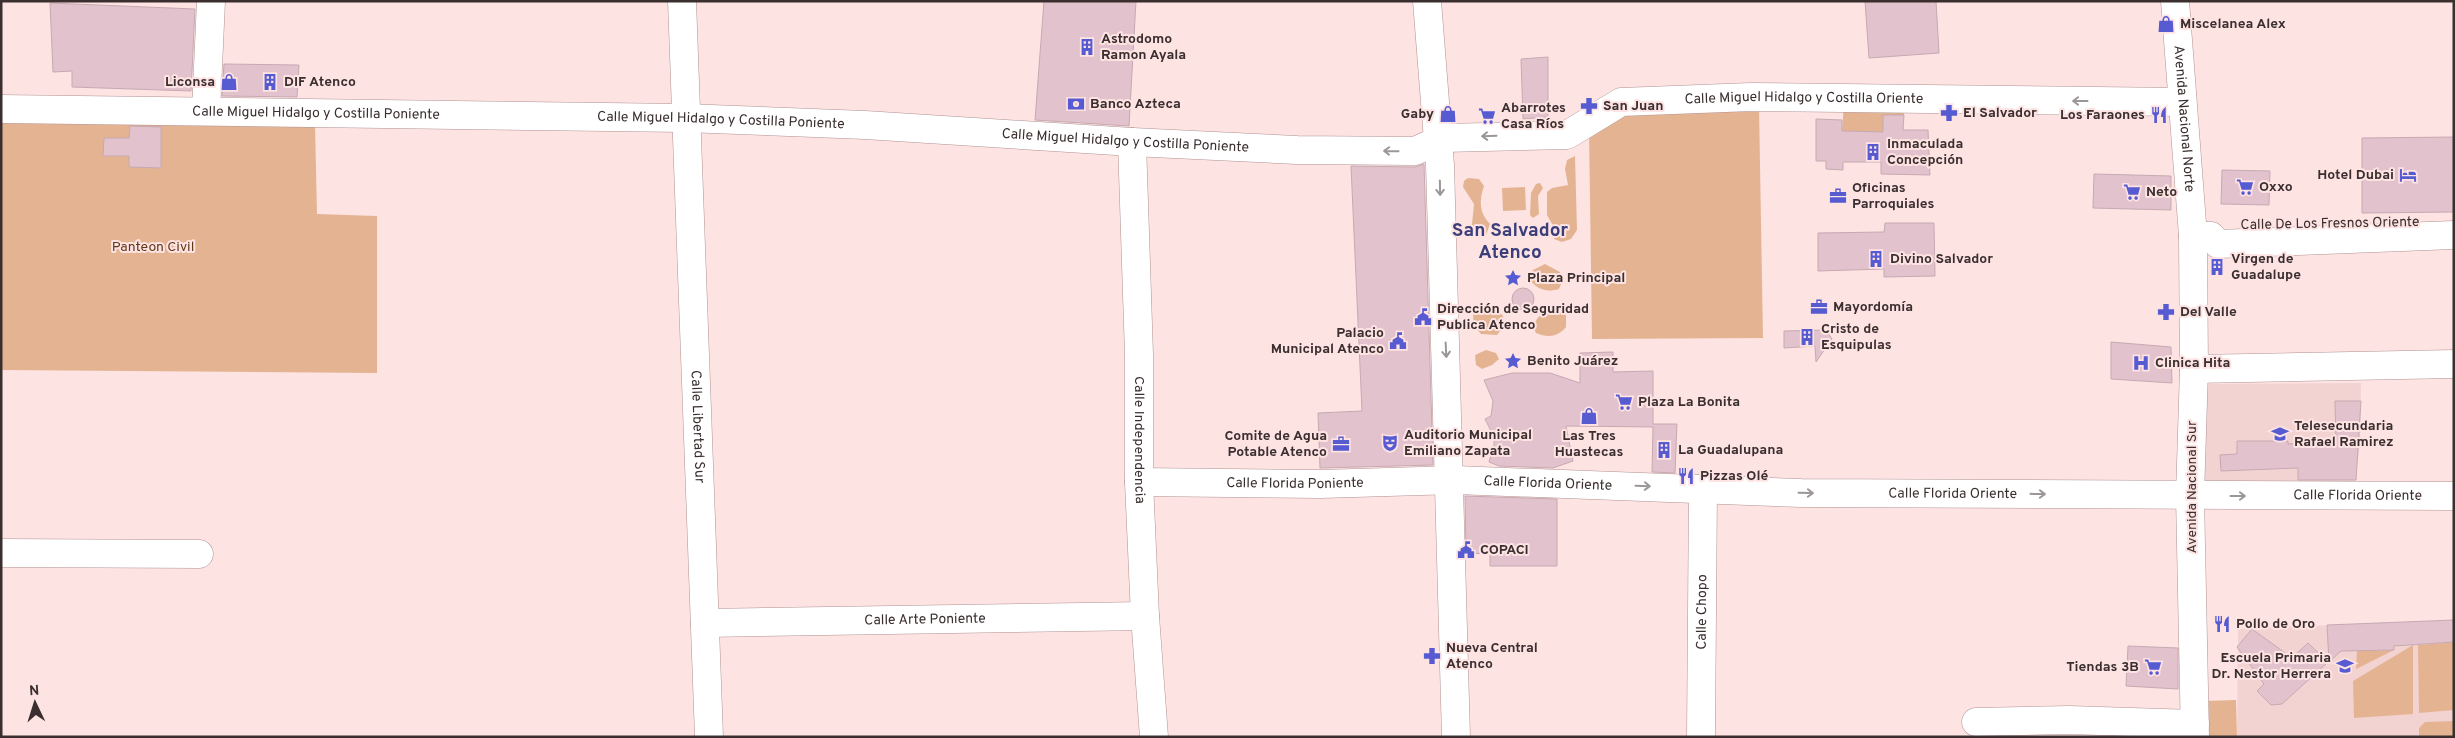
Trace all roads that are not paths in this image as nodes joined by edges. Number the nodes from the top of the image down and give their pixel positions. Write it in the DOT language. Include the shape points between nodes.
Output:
graph roads {
  1 [pos="211,1"];
  2 [pos="682,1"];
  3 [pos="1427,1"];
  4 [pos="2176,1"];
  5 [pos="2182,102"];
  6 [pos="1,109"];
  7 [pos="206,111"];
  8 [pos="685,118"];
  9 [pos="1436,140"];
  10 [pos="1132,142"];
  11 [pos="2454,222"];
  12 [pos="2454,235"];
  13 [pos="2202,236"];
  14 [pos="2454,364"];
  15 [pos="2194,369"];
  16 [pos="1451,481"];
  17 [pos="1139,482"];
  18 [pos="1703,488"];
  19 [pos="2190,496"];
  20 [pos="2454,496"];
  21 [pos="1,553"];
  22 [pos="199,554"];
  23 [pos="1145,616"];
  24 [pos="705,623"];
  25 [pos="1976,722"];
  26 [pos="2195,730"];
  27 [pos="709,737"];
  28 [pos="1154,737"];
  29 [pos="1456,737"];
  30 [pos="1702,737"];
  1 -- 7 [label="street"];
  2 -- 8 [label="street, Calle Libertad Sur"];
  3 -- 9 [label="street"];
  4 -- 5 [label="street, Avenida Nacional Norte"];
  5 -- 9 [label="street, Calle Miguel Hidalgo y Costilla Oriente, one-way" via="1751,98 1621,102 1567,135"];
  5 -- 13 [label="street, Avenida Nacional Norte"];
  6 -- 7 [label="street, Calle Miguel Hidalgo y Costilla Poniente"];
  7 -- 8 [label="street, Calle Miguel Hidalgo y Costilla Poniente"];
  8 -- 10 [label="street, Calle Miguel Hidalgo y Costilla Poniente" via="865,124"];
  8 -- 24 [label="street, Calle Libertad Sur"];
  9 -- 10 [label="street, Calle Miguel Hidalgo y Costilla Poniente, one-way" via="1415,151 1297,150"];
  9 -- 16 [label="street, one-way" via="1440,165"];
  10 -- 17 [label="street, Calle Independencia" via="1139,355"];
  11 -- 13 [label="street, Calle De Los Fresnos Oriente" via="2218,226"];
  12 -- 13 [label="street, Calle De Los Fresnos Oriente" via="2218,244"];
  13 -- 15 [label="street, Avenida Nacional Sur"];
  14 -- 15 [label="street"];
  15 -- 19 [label="street, Avenida Nacional Sur"];
  16 -- 17 [label="street, Calle Florida Poniente" via="1322,484"];
  16 -- 18 [label="street, Calle Florida Oriente, one-way"];
  16 -- 29 [label="street"];
  17 -- 23 [label="street, Calle Independencia"];
  18 -- 19 [label="street, Calle Florida Oriente, one-way" via="1801,493"];
  18 -- 30 [label="street, Calle Chopo"];
  19 -- 20 [label="street, Calle Florida Oriente, one-way"];
  19 -- 26 [label="street, Avenida Nacional Sur"];
  21 -- 22 [label="street"];
  23 -- 24 [label="street, Calle Arte Poniente"];
  23 -- 28 [label="street, Calle Independencia"];
  24 -- 27 [label="street, Calle Libertad Sur"];
  25 -- 26 [label="street" via="2069,720"];
}
